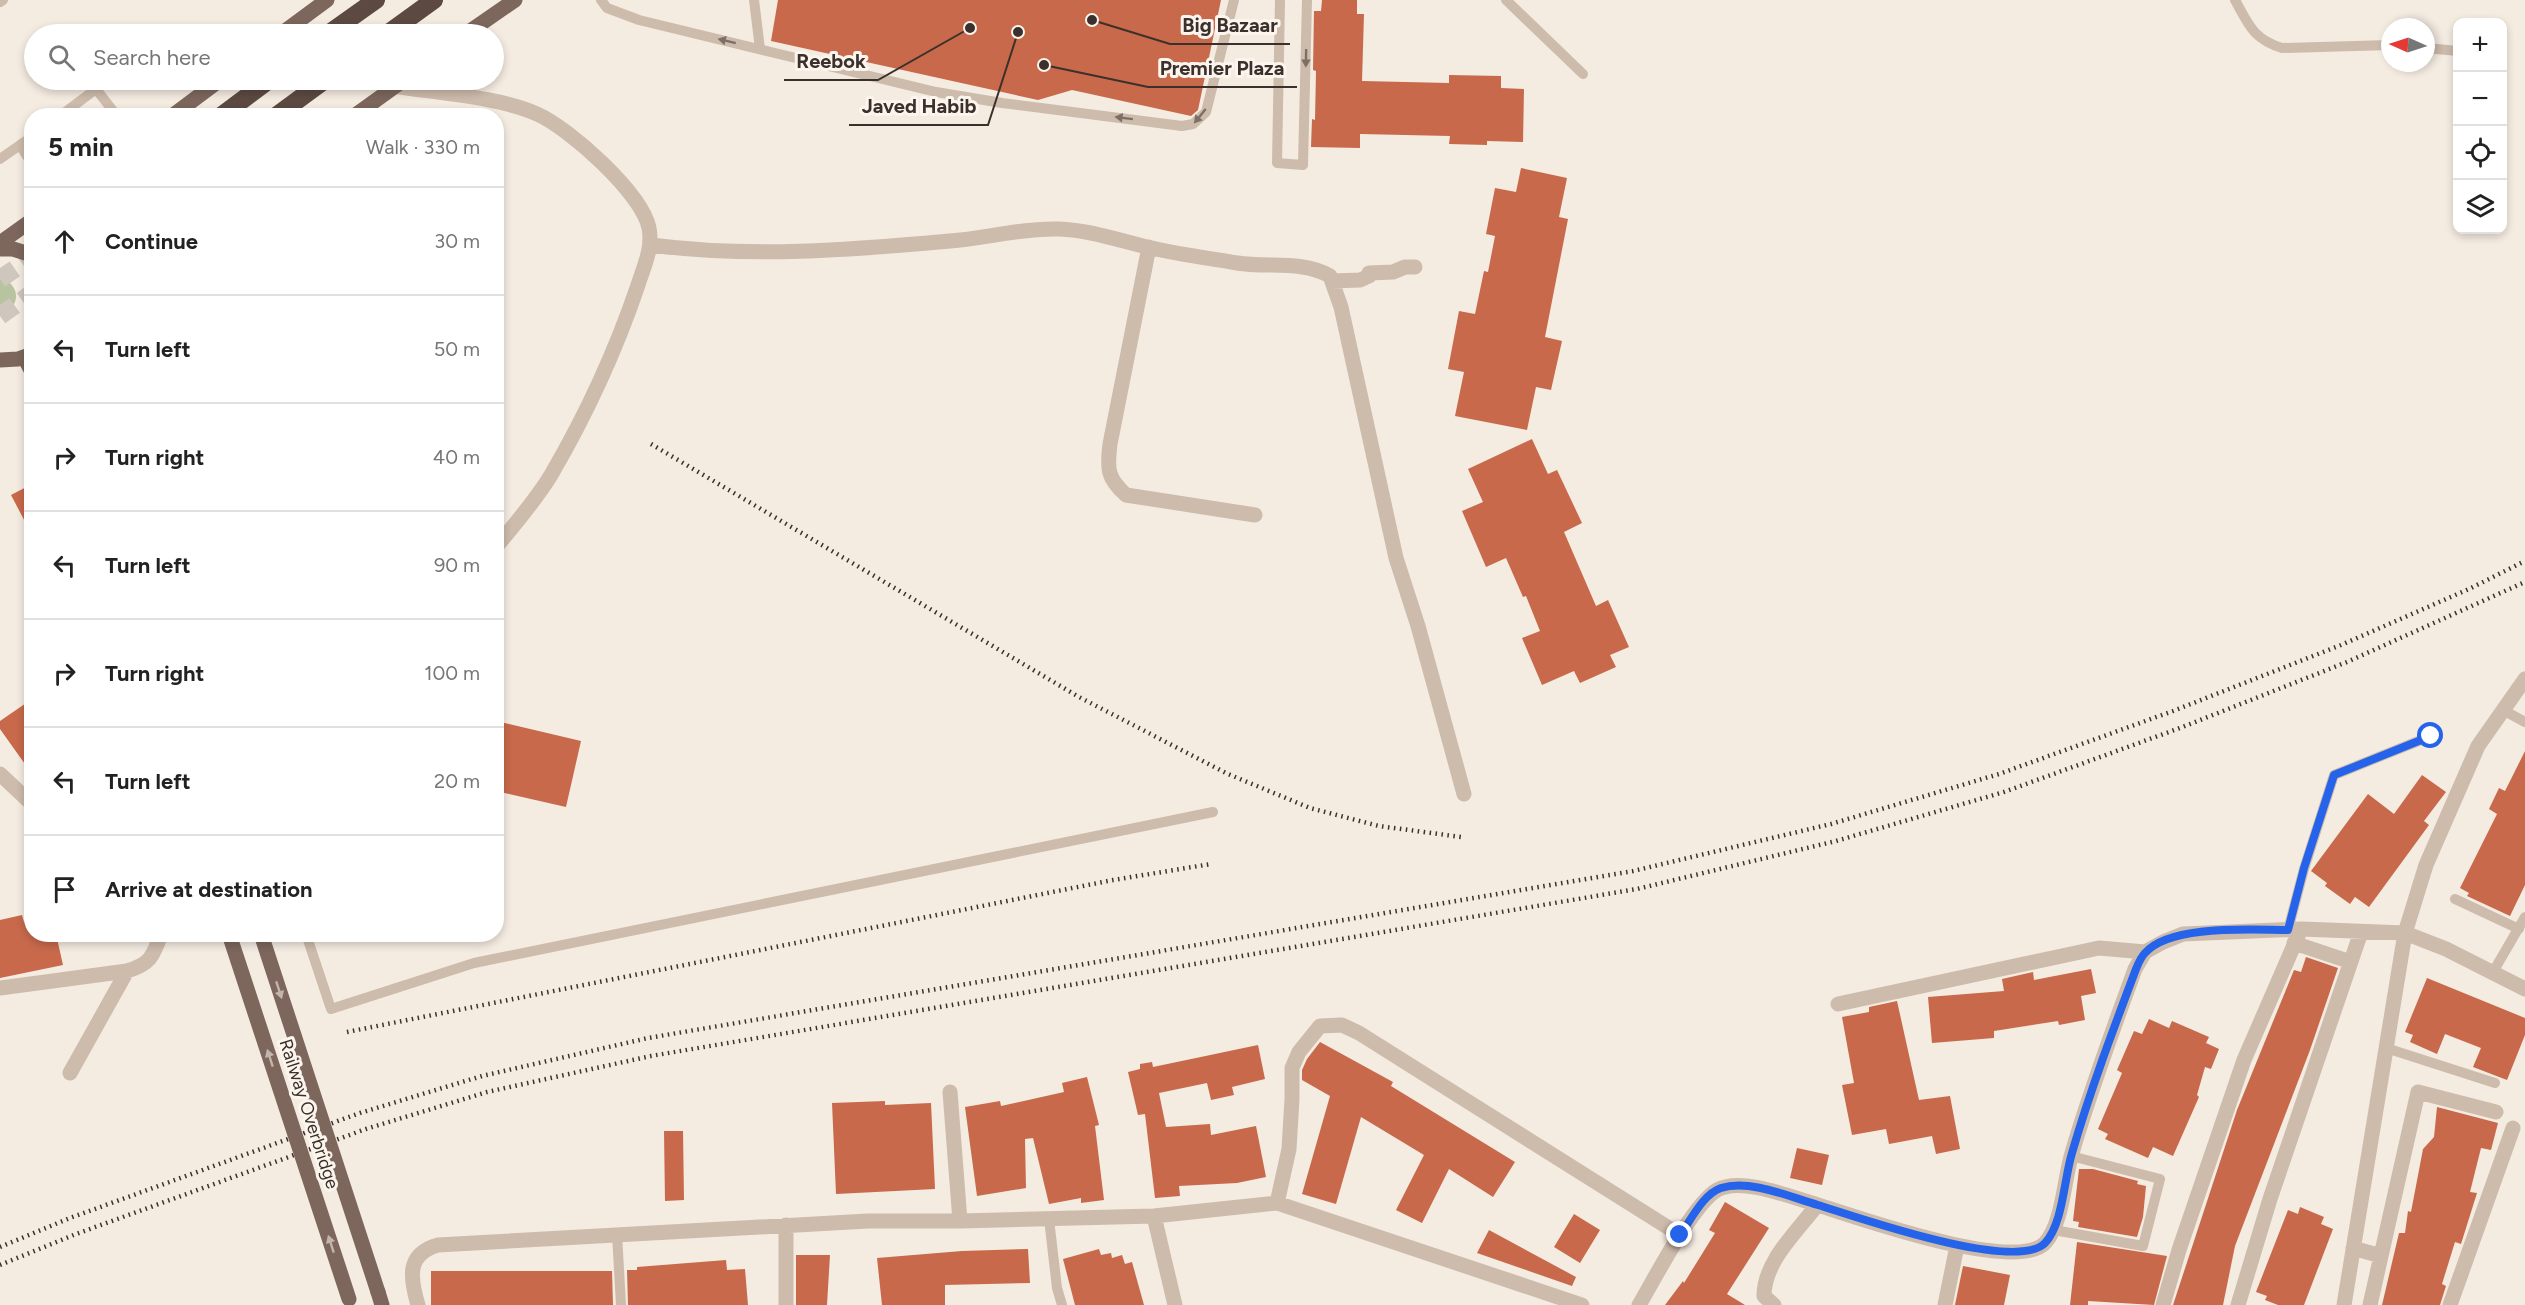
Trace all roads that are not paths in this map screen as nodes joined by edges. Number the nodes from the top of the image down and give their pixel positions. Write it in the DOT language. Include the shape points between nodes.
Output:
graph roads {
  1 [pos="327,0"];
  2 [pos="376,0"];
  3 [pos="434,0"];
  4 [pos="515,0"];
  5 [pos="601,0"];
  6 [pos="754,0"];
  7 [pos="1234,0"];
  8 [pos="1280,0"];
  9 [pos="1307,0"];
  10 [pos="1506,0"];
  11 [pos="2235,0"];
  12 [pos="294,24"];
  13 [pos="342,24"];
  14 [pos="401,24"];
  15 [pos="480,24"];
  16 [pos="2381,45"];
  17 [pos="760,49"];
  18 [pos="2435,49"];
  19 [pos="2453,51"];
  20 [pos="1583,74"];
  21 [pos="95,90"];
  22 [pos="97,90"];
  23 [pos="207,90"];
  24 [pos="256,90"];
  25 [pos="311,90"];
  26 [pos="389,90"];
  27 [pos="434,90"];
  28 [pos="71,108"];
  29 [pos="111,108"];
  30 [pos="183,108"];
  31 [pos="232,108"];
  32 [pos="287,108"];
  33 [pos="365,108"];
  34 [pos="24,142"];
  35 [pos="20,145"];
  36 [pos="24,151"];
  37 [pos="0,159"];
  38 [pos="24,226"];
  39 [pos="0,243"];
  40 [pos="651,245"];
  41 [pos="1149,247"];
  42 [pos="0,249"];
  43 [pos="24,252"];
  44 [pos="1415,267"];
  45 [pos="1332,281"];
  46 [pos="24,357"];
  47 [pos="24,358"];
  48 [pos="0,360"];
  49 [pos="0,372"];
  50 [pos="1255,515"];
  51 [pos="504,536"];
  52 [pos="2525,679"];
  53 [pos="2503,710"];
  54 [pos="2525,722"];
  55 [pos="2431,736"];
  56 [pos="0,774"];
  57 [pos="1464,794"];
  58 [pos="24,796"];
  59 [pos="1213,812"];
  60 [pos="2455,899"];
  61 [pos="2525,917"];
  62 [pos="2518,929"];
  63 [pos="2361,932"];
  64 [pos="2404,933"];
  65 [pos="2294,934"];
  66 [pos="158,942"];
  67 [pos="232,942"];
  68 [pos="264,942"];
  69 [pos="309,942"];
  70 [pos="2145,952"];
  71 [pos="2351,962"];
  72 [pos="127,971"];
  73 [pos="2493,972"];
  74 [pos="0,988"];
  75 [pos="2525,989"];
  76 [pos="1838,1004"];
  77 [pos="2386,1048"];
  78 [pos="70,1073"];
  79 [pos="2496,1083"];
  80 [pos="950,1092"];
  81 [pos="2496,1112"];
  82 [pos="2513,1128"];
  83 [pos="2071,1156"];
  84 [pos="1277,1203"];
  85 [pos="1817,1205"];
  86 [pos="1154,1216"];
  87 [pos="1049,1219"];
  88 [pos="960,1221"];
  89 [pos="786,1225"];
  90 [pos="2054,1230"];
  91 [pos="617,1234"];
  92 [pos="1680,1235"];
  93 [pos="1957,1246"];
  94 [pos="2353,1248"];
  95 [pos="2381,1256"];
  96 [pos="380,1299"];
  97 [pos="350,1302"];
  98 [pos="418,1305"];
  99 [pos="621,1305"];
  100 [pos="786,1305"];
  101 [pos="1062,1305"];
  102 [pos="1175,1305"];
  103 [pos="1582,1305"];
  104 [pos="1639,1305"];
  105 [pos="1774,1305"];
  106 [pos="1945,1305"];
  107 [pos="2163,1305"];
  108 [pos="2238,1305"];
  109 [pos="2344,1305"];
  110 [pos="2370,1305"];
  111 [pos="2450,1305"];
  1 -- 12 [label="main road"];
  2 -- 13 [label="highway"];
  3 -- 14 [label="highway"];
  4 -- 15 [label="main road"];
  17 -- 5 [label="lane, one-way" via="619,14"];
  6 -- 17 [label="lane"];
  7 -- 17 [label="lane, one-way" via="1206,112 1193,124 1182,126 936,92"];
  9 -- 8 [label="lane, one-way" via="1303,165 1277,163"];
  10 -- 20 [label="lane"];
  11 -- 16 [label="lane" via="2254,34 2282,48"];
  18 -- 19 [label="lane"];
  21 -- 28 [label="lane"];
  22 -- 29 [label="lane"];
  23 -- 30 [label="main road"];
  24 -- 31 [label="highway"];
  25 -- 32 [label="highway"];
  26 -- 33 [label="main road"];
  27 -- 40 [label="street" via="509,105 536,113 561,127 625,187 649,225"];
  34 -- 35 [label="lane"];
  35 -- 36 [label="lane"];
  35 -- 37 [label="lane"];
  38 -- 39 [label="main road"];
  40 -- 41 [label="street" via="723,252 858,249 1059,229 1100,234"];
  40 -- 51 [label="street" via="621,336 574,430 550,476"];
  41 -- 45 [label="street" via="1256,266 1316,268"];
  41 -- 50 [label="street" via="1110,444 1112,482 1126,495"];
  42 -- 43 [label="main road"];
  44 -- 45 [label="street" via="1370,273 1360,280"];
  45 -- 57 [label="street" via="1396,558"];
  46 -- 48 [label="main road"];
  47 -- 49 [label="main road"];
  52 -- 53 [label="street"];
  53 -- 54 [label="lane"];
  53 -- 64 [label="street" via="2473,757 2426,865"];
  55 -- 65 [label="lane" via="2334,775 2304,868"];
  56 -- 58 [label="street"];
  59 -- 69 [label="lane" via="474,963 331,1009"];
  60 -- 62 [label="lane"];
  61 -- 62 [label="lane"];
  62 -- 73 [label="lane"];
  63 -- 64 [label="street"];
  63 -- 65 [label="street"];
  63 -- 71 [label="street"];
  64 -- 73 [label="street"];
  64 -- 77 [label="street"];
  65 -- 70 [label="street" via="2183,934"];
  65 -- 71 [label="street"];
  65 -- 107 [label="street" via="2244,1060"];
  66 -- 72 [label="street" via="144,966"];
  97 -- 67 [label="main road, Railway Overbridge, one-way, bridge"];
  68 -- 96 [label="main road, Railway Overbridge, one-way, bridge"];
  70 -- 76 [label="street" via="2099,948"];
  70 -- 83 [label="street" via="2125,997"];
  71 -- 108 [label="street" via="2270,1198"];
  72 -- 74 [label="street"];
  72 -- 78 [label="street"];
  73 -- 75 [label="street"];
  77 -- 79 [label="lane"];
  77 -- 94 [label="street"];
  80 -- 88 [label="street"];
  81 -- 95 [label="street" via="2418,1092"];
  82 -- 111 [label="street"];
  83 -- 90 [label="street"];
  83 -- 90 [label="lane" via="2160,1179 2143,1246"];
  84 -- 86 [label="street"];
  84 -- 92 [label="street" via="1289,1149 1292,1068 1299,1052 1320,1026 1342,1025"];
  84 -- 103 [label="street"];
  85 -- 92 [label="street" via="1769,1190 1719,1188 1706,1198"];
  85 -- 93 [label="street"];
  85 -- 105 [label="street" via="1769,1269 1764,1296"];
  86 -- 87 [label="street"];
  86 -- 102 [label="street"];
  87 -- 88 [label="street"];
  87 -- 101 [label="lane"];
  88 -- 89 [label="street"];
  89 -- 91 [label="street"];
  89 -- 100 [label="street"];
  90 -- 93 [label="street" via="2043,1245 2022,1254"];
  91 -- 98 [label="street" via="425,1249 414,1262 411,1278"];
  91 -- 99 [label="lane"];
  92 -- 104 [label="street"];
  93 -- 106 [label="street"];
  94 -- 95 [label="street"];
  94 -- 109 [label="street"];
  95 -- 110 [label="street"];
}
